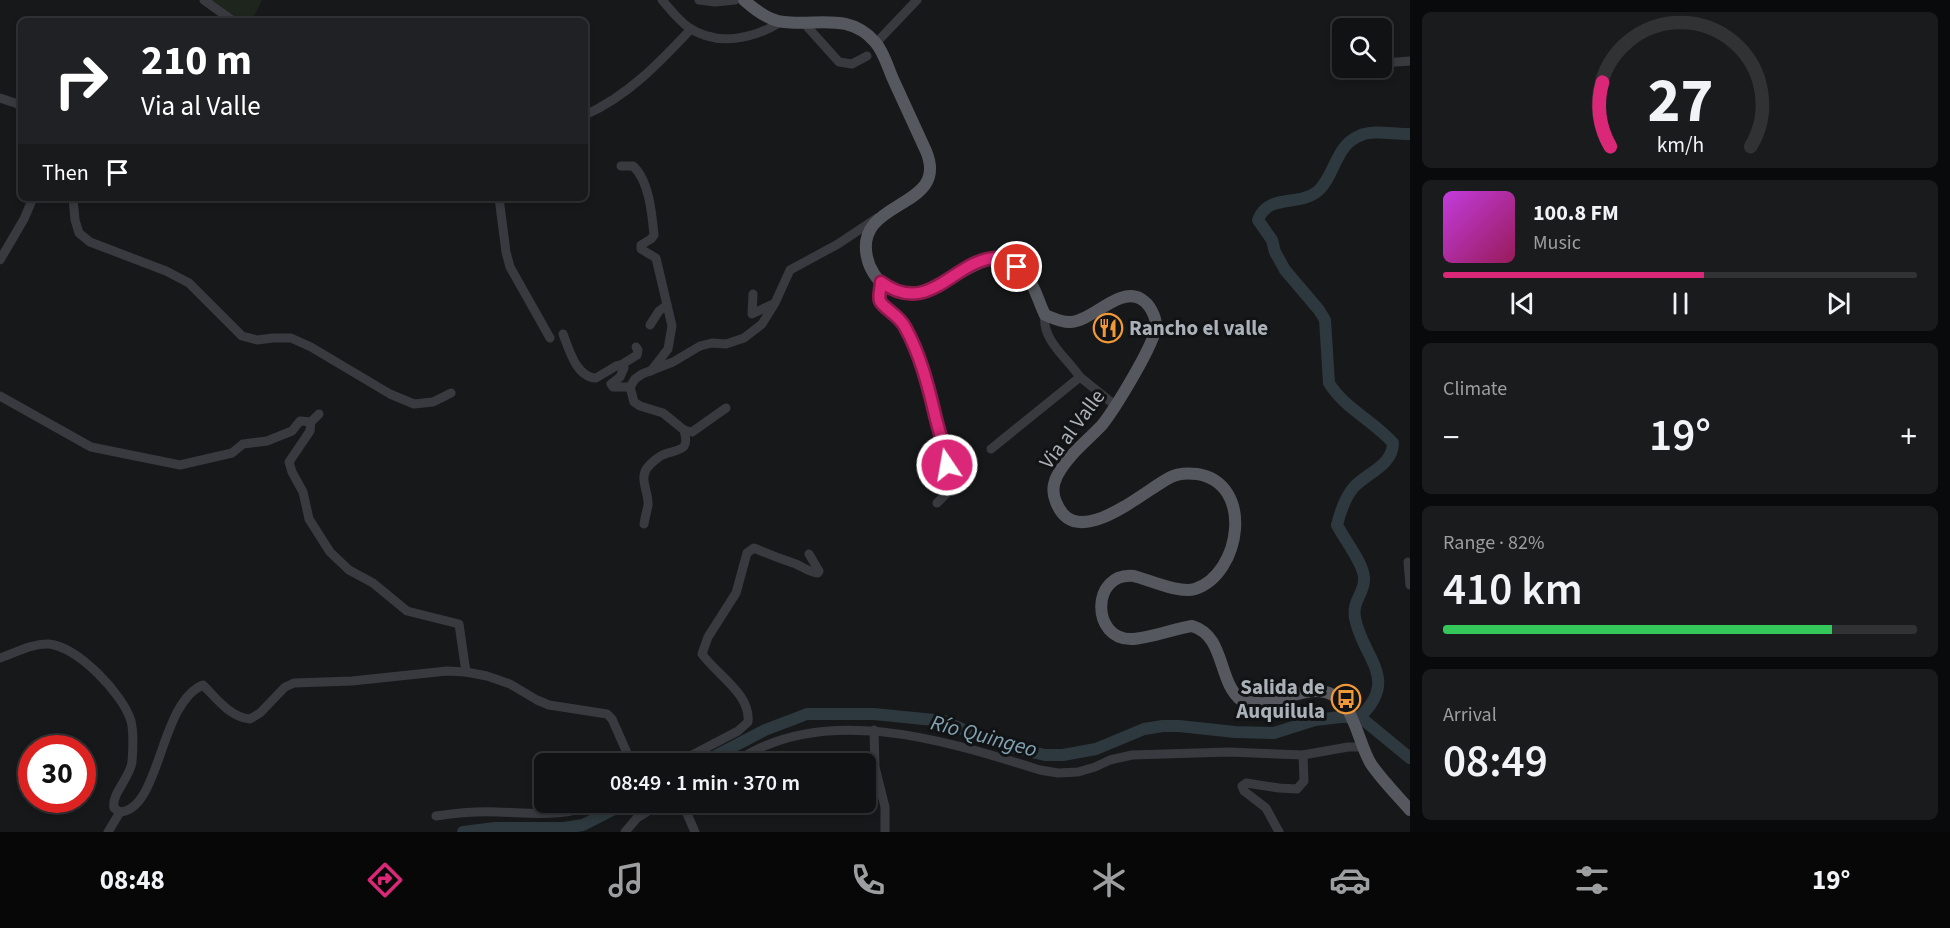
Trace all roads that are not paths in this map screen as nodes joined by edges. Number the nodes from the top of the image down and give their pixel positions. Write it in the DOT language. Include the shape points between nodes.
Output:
graph roads {
  1 [pos="204,0"];
  2 [pos="662,0"];
  3 [pos="699,0"];
  4 [pos="735,0"];
  5 [pos="744,0"];
  6 [pos="917,0"];
  7 [pos="229,18"];
  8 [pos="781,22"];
  9 [pos="803,22"];
  10 [pos="691,29"];
  11 [pos="876,43"];
  12 [pos="867,56"];
  13 [pos="1410,61"];
  14 [pos="1392,62"];
  15 [pos="0,98"];
  16 [pos="18,104"];
  17 [pos="588,113"];
  18 [pos="621,166"];
  19 [pos="32,201"];
  20 [pos="74,201"];
  21 [pos="499,201"];
  22 [pos="881,215"];
  23 [pos="0,260"];
  24 [pos="881,282"];
  25 [pos="753,294"];
  26 [pos="775,303"];
  27 [pos="667,305"];
  28 [pos="1045,315"];
  29 [pos="650,325"];
  30 [pos="563,334"];
  31 [pos="550,338"];
  32 [pos="636,347"];
  33 [pos="621,365"];
  34 [pos="651,371"];
  35 [pos="1080,377"];
  36 [pos="630,387"];
  37 [pos="451,393"];
  38 [pos="0,396"];
  39 [pos="1116,406"];
  40 [pos="726,408"];
  41 [pos="319,414"];
  42 [pos="311,422"];
  43 [pos="684,430"];
  44 [pos="991,449"];
  45 [pos="937,503"];
  46 [pos="644,524"];
  47 [pos="809,554"];
  48 [pos="1408,562"];
  49 [pos="1410,585"];
  50 [pos="0,658"];
  51 [pos="466,672"];
  52 [pos="874,729"];
  53 [pos="1361,744"];
  54 [pos="627,753"];
  55 [pos="696,753"];
  56 [pos="752,753"];
  57 [pos="1303,755"];
  58 [pos="1410,810"];
  59 [pos="120,812"];
  60 [pos="562,813"];
  61 [pos="642,813"];
  62 [pos="687,813"];
  63 [pos="436,816"];
  64 [pos="108,832"];
  65 [pos="626,832"];
  66 [pos="695,832"];
  67 [pos="885,832"];
  68 [pos="1279,832"];
  1 -- 7 [label="street"];
  2 -- 10 [label="street"];
  3 -- 4 [label="street"];
  5 -- 8 [label="main road"];
  6 -- 11 [label="street"];
  8 -- 9 [label="main road"];
  8 -- 10 [label="street" via="760,34 737,38 714,38"];
  9 -- 11 [label="main road" via="847,24"];
  9 -- 12 [label="street" via="839,62 852,64"];
  10 -- 17 [label="street" via="651,71"];
  11 -- 22 [label="main road" via="930,165 928,180 921,191"];
  13 -- 14 [label="street"];
  15 -- 16 [label="street"];
  18 -- 27 [label="street" via="633,166 644,180 654,235 641,244 641,249 656,258"];
  19 -- 23 [label="street"];
  20 -- 37 [label="street" via="79,233 90,242 189,283 242,336 257,340 291,338 414,404 433,402"];
  21 -- 31 [label="street" via="510,267"];
  22 -- 24 [label="main road" via="865,244 868,263"];
  22 -- 26 [label="street" via="790,270"];
  24 -- 28 [label="main road" via="908,293 925,292 975,264 1003,259 1030,280"];
  24 -- 45 [label="street" via="879,299 905,326 930,391 946,450 952,478 950,490"];
  25 -- 26 [label="street" via="752,315"];
  26 -- 34 [label="street" via="762,324 744,338 700,346"];
  27 -- 29 [label="street"];
  27 -- 34 [label="street" via="671,338 668,349"];
  28 -- 35 [label="street" via="1047,335"];
  28 -- 39 [label="main road, Via al Valle" via="1071,322 1119,299 1139,297 1148,305 1155,317 1154,333"];
  30 -- 33 [label="street" via="577,366 591,378"];
  32 -- 33 [label="street" via="637,355"];
  33 -- 36 [label="street" via="623,373 611,384"];
  34 -- 36 [label="street" via="635,379"];
  35 -- 39 [label="street"];
  35 -- 44 [label="street"];
  36 -- 43 [label="street" via="634,402 663,413"];
  38 -- 42 [label="street" via="91,447 180,465 232,453 243,444 267,441 292,431 300,421"];
  39 -- 53 [label="main road, Via al Valle" via="1056,478 1054,495 1061,511 1080,522 1098,520 1172,477 1190,473 1212,479 1224,489 1233,503 1236,529 1227,558 1211,580 1195,589 1179,589 1134,576 1117,578 1103,594 1101,611 1107,627 1133,639 1192,626 1200,628 1216,648 1230,689 1242,701 1268,703 1300,692 1326,691 1342,700"];
  40 -- 43 [label="street" via="692,432"];
  41 -- 42 [label="street"];
  42 -- 51 [label="street" via="310,431 290,462 317,533 338,561 407,611 459,624"];
  43 -- 46 [label="street" via="685,445 680,451 666,453 646,469 648,506"];
  47 -- 55 [label="street" via="818,573 754,548 747,553 736,593 708,637 702,654 740,693 748,722"];
  48 -- 49 [label="street"];
  50 -- 59 [label="street" via="35,646 57,646 100,674 115,693 125,706 133,736 132,764 114,798 114,808"];
  51 -- 54 [label="street" via="510,684 549,705 606,714"];
  51 -- 59 [label="street" via="294,683 250,718 225,708 203,685 186,698 169,728 147,789 127,811"];
  52 -- 56 [label="street" via="775,740"];
  52 -- 57 [label="street" via="913,735 1058,773 1078,772 1132,755"];
  52 -- 67 [label="street" via="874,767 885,807"];
  53 -- 57 [label="street"];
  53 -- 58 [label="main road, Via al Valle" via="1372,765"];
  57 -- 68 [label="street" via="1304,781 1298,789 1246,783 1242,786 1270,813"];
  59 -- 64 [label="street"];
  60 -- 63 [label="street"];
  61 -- 65 [label="street"];
  62 -- 66 [label="street"];
}
